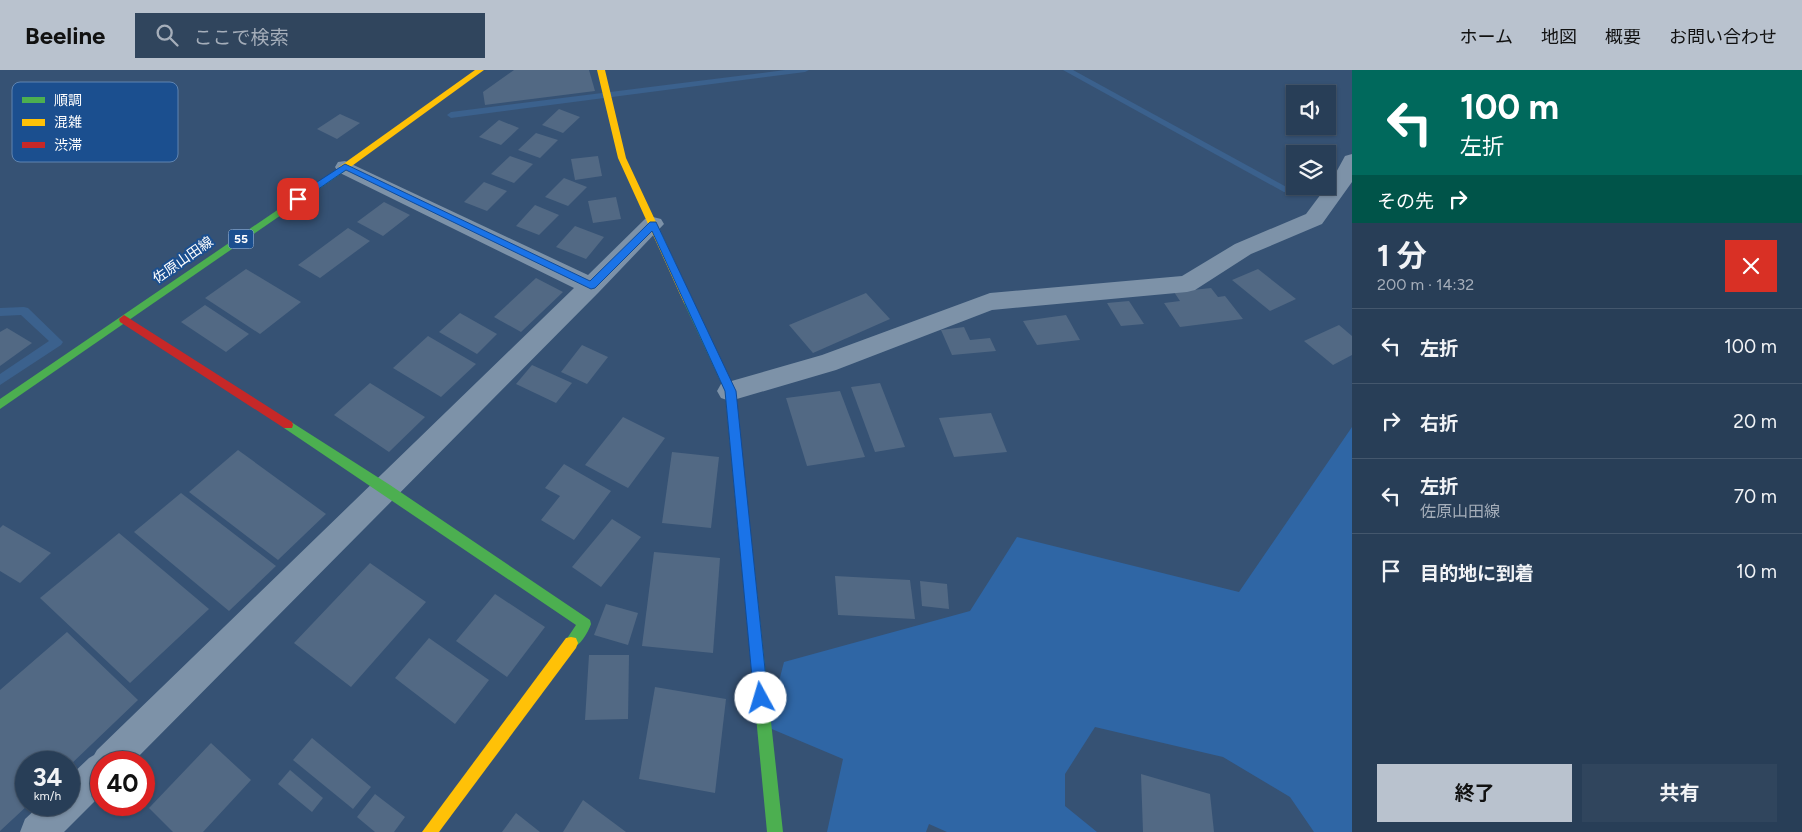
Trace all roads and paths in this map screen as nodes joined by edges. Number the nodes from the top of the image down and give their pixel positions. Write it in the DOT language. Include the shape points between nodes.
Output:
graph roads {
  1 [pos="480,70"];
  2 [pos="601,70"];
  3 [pos="1352,160"];
  4 [pos="345,167"];
  5 [pos="653,224"];
  6 [pos="591,286"];
  7 [pos="124,319"];
  8 [pos="730,391"];
  9 [pos="0,405"];
  10 [pos="386,489"];
  11 [pos="120,751"];
  12 [pos="90,781"];
  13 [pos="80,791"];
  14 [pos="55,816"];
  15 [pos="38,832"];
  16 [pos="430,832"];
  17 [pos="775,832"];
  1 -- 4 [label="street, 佐原山田線 / 55"];
  2 -- 5 [label="street" via="622,158"];
  3 -- 8 [label="street" via="1343,180 1314,220 1243,249 1187,284 990,302 827,363"];
  4 -- 6 [label="street"];
  4 -- 7 [label="street, 佐原山田線 / 55"];
  5 -- 6 [label="street"];
  5 -- 8 [label="street"];
  6 -- 10 [label="street"];
  7 -- 9 [label="street, 佐原山田線 / 55"];
  7 -- 10 [label="street"];
  8 -- 17 [label="street"];
  10 -- 11 [label="street"];
  10 -- 16 [label="street" via="585,624"];
  12 -- 13 [label="street"];
  14 -- 15 [label="street"];
}
